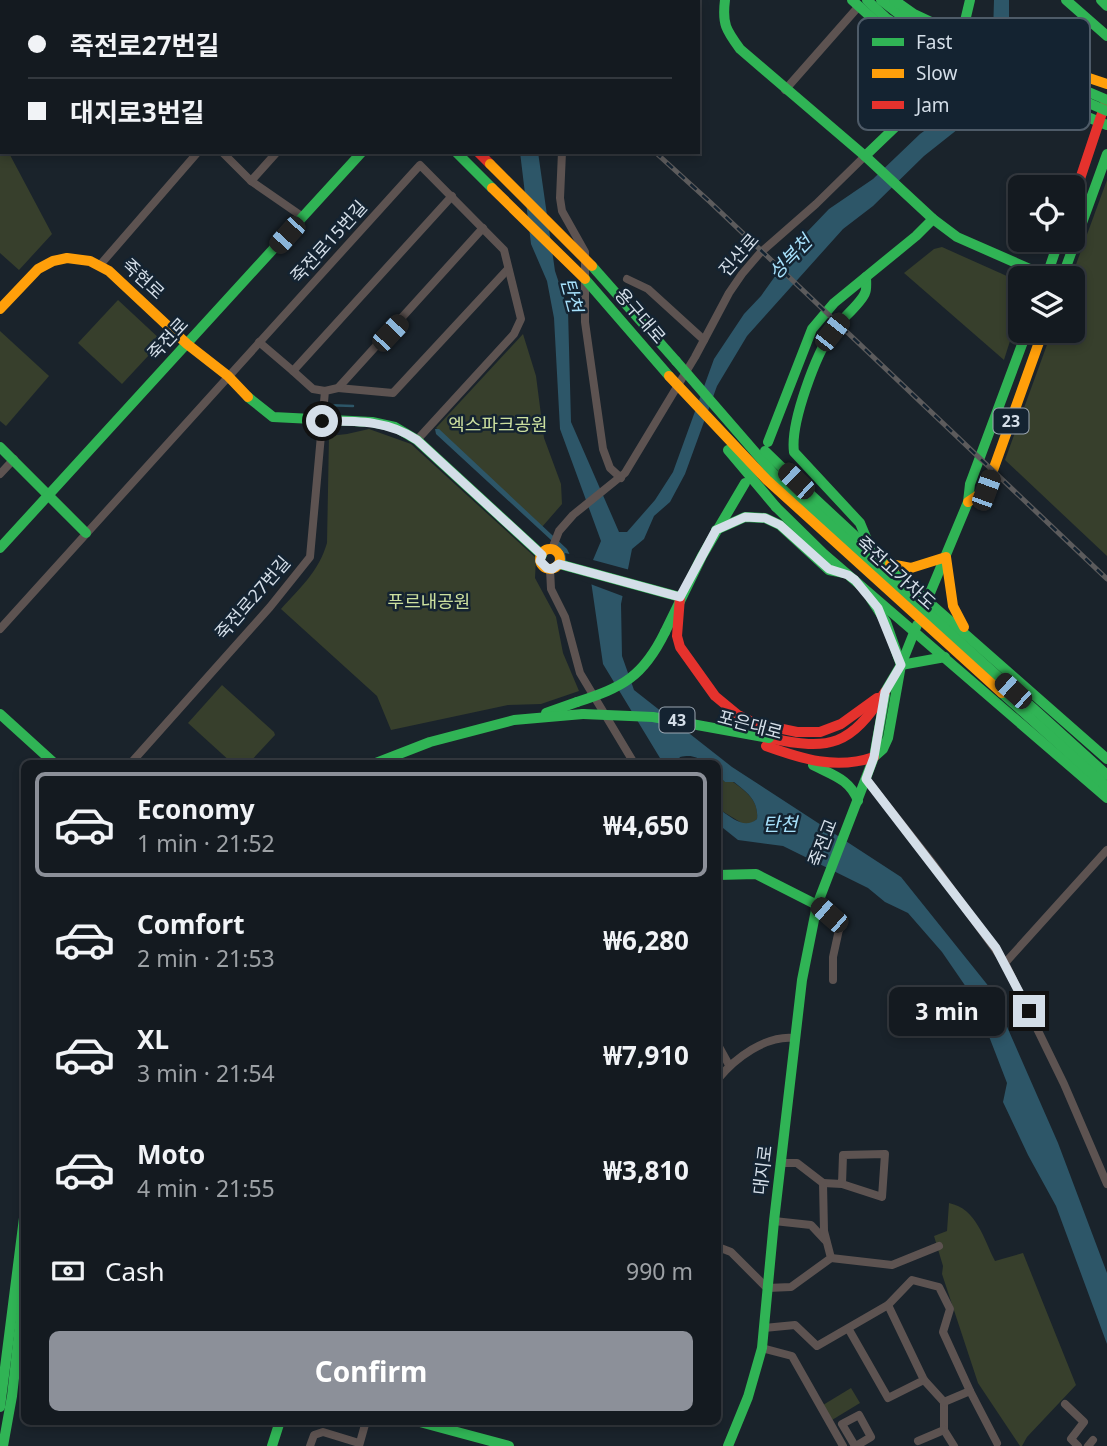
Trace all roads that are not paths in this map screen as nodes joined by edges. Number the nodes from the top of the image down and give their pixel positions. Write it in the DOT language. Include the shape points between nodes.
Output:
graph roads {
  1 [pos="725,0"];
  2 [pos="881,0"];
  3 [pos="894,0"];
  4 [pos="970,0"];
  5 [pos="1066,0"];
  6 [pos="1101,0"];
  7 [pos="859,2"];
  8 [pos="1107,6"];
  9 [pos="875,18"];
  10 [pos="886,18"];
  11 [pos="904,18"];
  12 [pos="922,18"];
  13 [pos="966,18"];
  14 [pos="1086,18"];
  15 [pos="1090,21"];
  16 [pos="1107,36"];
  17 [pos="1090,78"];
  18 [pos="1107,84"];
  19 [pos="785,90"];
  20 [pos="1090,91"];
  21 [pos="1107,99"];
  22 [pos="1090,102"];
  23 [pos="1107,111"];
  24 [pos="1103,124"];
  25 [pos="894,130"];
  26 [pos="196,154"];
  27 [pos="224,154"];
  28 [pos="275,154"];
  29 [pos="360,154"];
  30 [pos="458,154"];
  31 [pos="480,154"];
  32 [pos="562,154"];
  33 [pos="1107,154"];
  34 [pos="865,156"];
  35 [pos="1083,175"];
  36 [pos="251,181"];
  37 [pos="452,196"];
  38 [pos="303,217"];
  39 [pos="933,219"];
  40 [pos="483,228"];
  41 [pos="100,265"];
  42 [pos="1022,266"];
  43 [pos="1066,266"];
  44 [pos="508,269"];
  45 [pos="866,277"];
  46 [pos="627,279"];
  47 [pos="0,309"];
  48 [pos="704,340"];
  49 [pos="259,342"];
  50 [pos="1023,343"];
  51 [pos="1039,343"];
  52 [pos="187,344"];
  53 [pos="676,361"];
  54 [pos="293,371"];
  55 [pos="228,376"];
  56 [pos="669,376"];
  57 [pos="338,388"];
  58 [pos="325,393"];
  59 [pos="322,421"];
  60 [pos="417,440"];
  61 [pos="768,442"];
  62 [pos="0,447"];
  63 [pos="14,459"];
  64 [pos="0,474"];
  65 [pos="623,475"];
  66 [pos="746,483"];
  67 [pos="49,494"];
  68 [pos="968,502"];
  69 [pos="716,530"];
  70 [pos="86,533"];
  71 [pos="0,548"];
  72 [pos="550,549"];
  73 [pos="871,550"];
  74 [pos="946,557"];
  75 [pos="882,561"];
  76 [pos="559,566"];
  77 [pos="892,569"];
  78 [pos="852,577"];
  79 [pos="875,596"];
  80 [pos="680,597"];
  81 [pos="928,601"];
  82 [pos="0,629"];
  83 [pos="915,631"];
  84 [pos="971,639"];
  85 [pos="945,657"];
  86 [pos="901,665"];
  87 [pos="885,692"];
  88 [pos="0,714"];
  89 [pos="535,717"];
  90 [pos="583,718"];
  91 [pos="768,742"];
  92 [pos="874,757"];
  93 [pos="1107,758"];
  94 [pos="51,760"];
  95 [pos="134,760"];
  96 [pos="384,760"];
  97 [pos="405,760"];
  98 [pos="632,760"];
  99 [pos="806,761"];
  100 [pos="1107,775"];
  101 [pos="866,779"];
  102 [pos="1107,787"];
  103 [pos="1107,798"];
  104 [pos="857,802"];
  105 [pos="1107,850"];
  106 [pos="721,875"];
  107 [pos="819,900"];
  108 [pos="1005,963"];
  109 [pos="832,980"];
  110 [pos="794,1038"];
  111 [pos="721,1050"];
  112 [pos="729,1065"];
  113 [pos="721,1075"];
  114 [pos="782,1163"];
  115 [pos="822,1183"];
  116 [pos="842,1184"];
  117 [pos="1107,1184"];
  118 [pos="774,1221"];
  119 [pos="21,1242"];
  120 [pos="827,1242"];
  121 [pos="939,1246"];
  122 [pos="721,1248"];
  123 [pos="831,1258"];
  124 [pos="767,1288"];
  125 [pos="888,1305"];
  126 [pos="21,1315"];
  127 [pos="764,1328"];
  128 [pos="848,1328"];
  129 [pos="762,1348"];
  130 [pos="924,1380"];
  131 [pos="970,1391"];
  132 [pos="944,1402"];
  133 [pos="1065,1404"];
  134 [pos="0,1406"];
  135 [pos="279,1425"];
  136 [pos="365,1425"];
  137 [pos="431,1425"];
  138 [pos="944,1430"];
  139 [pos="918,1441"];
  140 [pos="998,1443"];
  141 [pos="359,1445"];
  142 [pos="3,1446"];
  143 [pos="272,1446"];
  144 [pos="310,1446"];
  145 [pos="509,1446"];
  146 [pos="728,1446"];
  147 [pos="843,1446"];
  148 [pos="954,1446"];
  149 [pos="1078,1446"];
  1 -- 19 [label="main road" via="727,31"];
  2 -- 11 [label="main road"];
  3 -- 12 [label="main road, bridge"];
  4 -- 13 [label="main road, 진산로"];
  5 -- 14 [label="main road"];
  6 -- 8 [label="main road"];
  7 -- 9 [label="main road, bridge"];
  7 -- 10 [label="main road"];
  7 -- 19 [label="street"];
  15 -- 16 [label="main road"];
  17 -- 18 [label="main road"];
  19 -- 34 [label="main road"];
  20 -- 21 [label="main road, bridge"];
  21 -- 24 [label="main road"];
  22 -- 23 [label="main road, bridge"];
  24 -- 35 [label="main road"];
  25 -- 34 [label="main road, 진산로"];
  26 -- 41 [label="street"];
  27 -- 36 [label="street"];
  28 -- 36 [label="street"];
  29 -- 38 [label="main road, 죽전로"];
  30 -- 56 [label="main road, 용구대로, bridge" via="585,279"];
  31 -- 53 [label="main road, 용구대로, bridge" via="593,267"];
  32 -- 65 [label="street" via="562,211 585,252 584,322 603,449 610,468"];
  33 -- 43 [label="main road"];
  34 -- 39 [label="main road"];
  34 -- 48 [label="street, 진산로" via="751,264"];
  36 -- 38 [label="street"];
  37 -- 40 [label="street, 죽전로15번길"];
  37 -- 49 [label="street, 죽전로15번길" via="420,165"];
  37 -- 54 [label="street"];
  38 -- 52 [label="main road, 죽전로"];
  39 -- 42 [label="main road" via="957,237"];
  39 -- 45 [label="main road"];
  40 -- 44 [label="street, 죽전로15번길" via="504,250"];
  40 -- 57 [label="street"];
  41 -- 47 [label="main road, 죽현로" via="79,259 53,261 38,269"];
  41 -- 52 [label="main road, 죽현로"];
  44 -- 57 [label="street" via="393,393"];
  44 -- 60 [label="street, 죽전로15번길" via="521,319 514,334"];
  45 -- 61 [label="main road" via="812,329"];
  45 -- 73 [label="main road" via="865,293 832,332 819,360 792,438 794,452 860,523"];
  46 -- 48 [label="street" via="648,289"];
  48 -- 65 [label="street, 진산로"];
  49 -- 54 [label="street"];
  49 -- 55 [label="street, 죽전로15번길"];
  50 -- 68 [label="main road, 포은대로 / 23" via="970,484"];
  51 -- 68 [label="main road, 포은대로 / 23" via="986,490"];
  52 -- 55 [label="main road"];
  52 -- 67 [label="main road, 죽전로"];
  53 -- 73 [label="main road, bridge"];
  53 -- 100 [label="main road, 죽전고가차도, bridge" via="774,474"];
  54 -- 58 [label="street" via="313,389"];
  55 -- 59 [label="main road" via="273,417"];
  55 -- 70 [label="street, 죽전로15번길"];
  56 -- 78 [label="main road, bridge" via="776,507"];
  56 -- 102 [label="main road, 죽전고가차도, bridge" via="767,480"];
  57 -- 58 [label="street"];
  58 -- 59 [label="street"];
  59 -- 60 [label="main road" via="372,422 395,427"];
  59 -- 95 [label="street, 죽전로27번길" via="310,557"];
  60 -- 72 [label="main road"];
  62 -- 63 [label="main road"];
  63 -- 64 [label="street"];
  63 -- 67 [label="main road"];
  65 -- 72 [label="street, 진산로" via="573,515"];
  66 -- 69 [label="main road"];
  67 -- 70 [label="main road"];
  67 -- 71 [label="main road, 죽전로"];
  68 -- 74 [label="main road, 포은대로 / 23"];
  69 -- 78 [label="main road" via="745,517 765,518 780,525 829,569"];
  69 -- 80 [label="main road"];
  70 -- 82 [label="street, 죽전로15번길"];
  72 -- 76 [label="main road" via="559,554"];
  72 -- 76 [label="main road" via="540,558 542,564"];
  73 -- 75 [label="main road"];
  74 -- 75 [label="main road" via="905,569"];
  74 -- 81 [label="main road, 포은대로 / 23"];
  74 -- 84 [label="main road" via="953,606"];
  75 -- 77 [label="main road"];
  76 -- 80 [label="main road"];
  76 -- 98 [label="street" via="551,589 565,617 580,673"];
  77 -- 79 [label="main road" via="890,587"];
  77 -- 81 [label="main road"];
  78 -- 79 [label="main road"];
  78 -- 86 [label="main road" via="878,608"];
  79 -- 83 [label="main road"];
  80 -- 87 [label="main road" via="680,647 715,696 754,723 820,732 841,724"];
  80 -- 89 [label="main road, bridge" via="656,653 638,676 609,692"];
  81 -- 83 [label="main road, 포은대로 / 23"];
  81 -- 84 [label="main road"];
  83 -- 85 [label="main road"];
  83 -- 86 [label="main road, 포은대로 / 43"];
  84 -- 93 [label="main road"];
  85 -- 86 [label="main road"];
  85 -- 103 [label="main road"];
  86 -- 87 [label="main road, 포은대로 / 43"];
  86 -- 92 [label="main road, 포은대로 / 43" via="888,738"];
  87 -- 91 [label="main road, 포은대로 / 43" via="862,725 844,737 807,746"];
  87 -- 92 [label="main road"];
  88 -- 94 [label="main road"];
  89 -- 90 [label="main road, 포은대로 / 43"];
  89 -- 96 [label="main road, 포은대로 / 43" via="442,739"];
  90 -- 91 [label="main road, 포은대로 / 43, bridge"];
  90 -- 97 [label="main road, 포은대로 / 43" via="518,726"];
  91 -- 99 [label="main road, 포은대로 / 43"];
  92 -- 99 [label="main road, 포은대로 / 43" via="852,763"];
  92 -- 101 [label="main road"];
  99 -- 104 [label="main road" via="849,782"];
  101 -- 104 [label="main road"];
  101 -- 108 [label="street"];
  104 -- 107 [label="main road, 죽전교"];
  105 -- 108 [label="street"];
  106 -- 107 [label="main road" via="756,874"];
  107 -- 109 [label="street" via="840,925"];
  107 -- 110 [label="main road, 대지로"];
  108 -- 117 [label="street"];
  110 -- 112 [label="street" via="774,1038"];
  110 -- 114 [label="main road, 대지로"];
  111 -- 112 [label="street"];
  112 -- 113 [label="street"];
  114 -- 115 [label="street" via="797,1164"];
  114 -- 118 [label="main road, 대지로"];
  115 -- 116 [label="street"];
  115 -- 120 [label="street"];
  116 -- 116 [label="street" via="843,1155 885,1154 882,1197"];
  118 -- 120 [label="street" via="811,1225"];
  118 -- 124 [label="main road, 대지로"];
  119 -- 134 [label="main road"];
  120 -- 123 [label="street"];
  121 -- 123 [label="street" via="892,1265"];
  122 -- 124 [label="street" via="731,1252"];
  123 -- 124 [label="street" via="791,1287"];
  124 -- 127 [label="main road, 대지로"];
  125 -- 128 [label="street"];
  125 -- 130 [label="street"];
  125 -- 131 [label="street" via="912,1280 939,1286 950,1309 943,1332"];
  126 -- 142 [label="main road"];
  127 -- 128 [label="street" via="795,1325 817,1346"];
  127 -- 129 [label="main road, 대지로"];
  128 -- 130 [label="street" via="887,1398"];
  129 -- 146 [label="main road, 대지로"];
  129 -- 147 [label="street" via="792,1356"];
  130 -- 132 [label="street"];
  131 -- 132 [label="street"];
  131 -- 140 [label="street"];
  132 -- 138 [label="street"];
  133 -- 149 [label="street" via="1084,1422 1071,1439"];
  135 -- 143 [label="main road"];
  136 -- 141 [label="street"];
  137 -- 145 [label="main road"];
  138 -- 139 [label="street"];
  138 -- 148 [label="street"];
  141 -- 144 [label="street" via="323,1432 314,1435"];
}
